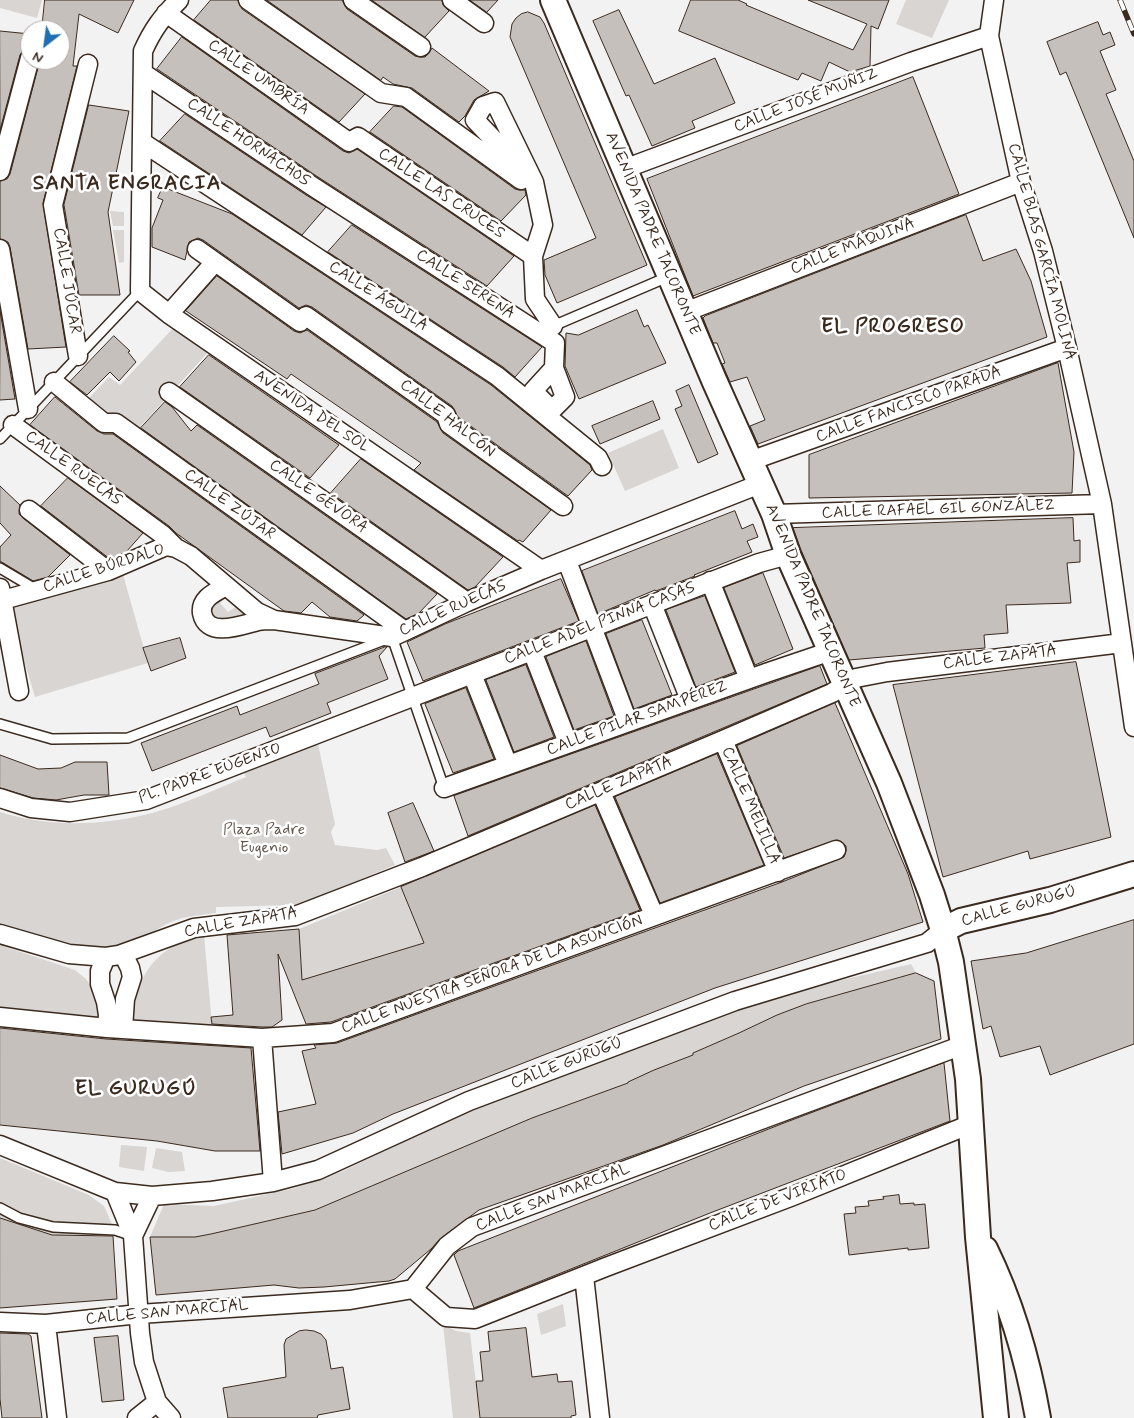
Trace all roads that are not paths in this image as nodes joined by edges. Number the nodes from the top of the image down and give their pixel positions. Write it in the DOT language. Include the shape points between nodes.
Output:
graph roads {
  1 [pos="179,0"];
  2 [pos="248,0"];
  3 [pos="353,0"];
  4 [pos="452,0"];
  5 [pos="553,0"];
  6 [pos="994,0"];
  7 [pos="166,13"];
  8 [pos="484,23"];
  9 [pos="989,36"];
  10 [pos="421,46"];
  11 [pos="88,64"];
  12 [pos="27,70"];
  13 [pos="143,73"];
  14 [pos="142,142"];
  15 [pos="349,142"];
  16 [pos="624,169"];
  17 [pos="0,171"];
  18 [pos="1021,182"];
  19 [pos="535,186"];
  20 [pos="353,213"];
  21 [pos="0,248"];
  22 [pos="197,249"];
  23 [pos="533,256"];
  24 [pos="215,262"];
  25 [pos="670,276"];
  26 [pos="140,291"];
  27 [pos="685,312"];
  28 [pos="169,314"];
  29 [pos="553,326"];
  30 [pos="555,343"];
  31 [pos="1067,348"];
  32 [pos="78,356"];
  33 [pos="554,368"];
  34 [pos="54,382"];
  35 [pos="169,392"];
  36 [pos="28,409"];
  37 [pos="13,425"];
  38 [pos="0,439"];
  39 [pos="750,461"];
  40 [pos="602,466"];
  41 [pos="760,484"];
  42 [pos="1102,504"];
  43 [pos="563,506"];
  44 [pos="29,510"];
  45 [pos="774,514"];
  46 [pos="176,548"];
  47 [pos="788,554"];
  48 [pos="567,561"];
  49 [pos="0,568"];
  50 [pos="541,570"];
  51 [pos="108,571"];
  52 [pos="710,582"];
  53 [pos="226,586"];
  54 [pos="37,591"];
  55 [pos="2,594"];
  56 [pos="467,602"];
  57 [pos="652,604"];
  58 [pos="274,620"];
  59 [pos="592,628"];
  60 [pos="399,634"];
  61 [pos="1122,643"];
  62 [pos="532,651"];
  63 [pos="831,651"];
  64 [pos="472,674"];
  65 [pos="749,679"];
  66 [pos="846,684"];
  67 [pos="19,691"];
  68 [pos="413,697"];
  69 [pos="690,700"];
  70 [pos="628,722"];
  71 [pos="0,724"];
  72 [pos="1134,728"];
  73 [pos="723,740"];
  74 [pos="568,743"];
  75 [pos="508,765"];
  76 [pos="444,788"];
  77 [pos="601,792"];
  78 [pos="0,798"];
  79 [pos="836,850"];
  80 [pos="778,872"];
  81 [pos="1134,874"];
  82 [pos="654,915"];
  83 [pos="943,930"];
  84 [pos="0,934"];
  85 [pos="114,955"];
  86 [pos="0,1017"];
  87 [pos="115,1028"];
  88 [pos="262,1038"];
  89 [pos="963,1045"];
  90 [pos="970,1124"];
  91 [pos="0,1145"];
  92 [pos="273,1182"];
  93 [pos="115,1192"];
  94 [pos="152,1196"];
  95 [pos="0,1208"];
  96 [pos="133,1236"];
  97 [pos="978,1237"];
  98 [pos="584,1276"];
  99 [pos="413,1289"];
  100 [pos="139,1314"];
  101 [pos="0,1322"];
  102 [pos="46,1324"];
  103 [pos="158,1402"];
  104 [pos="57,1418"];
  105 [pos="138,1418"];
  106 [pos="170,1418"];
  107 [pos="600,1418"];
  108 [pos="996,1418"];
  109 [pos="1038,1418"];
  1 -- 7 [label="street"];
  2 -- 19 [label="street" via="381,93 406,97"];
  3 -- 10 [label="street"];
  4 -- 8 [label="street"];
  5 -- 16 [label="main road, AVENIDA PADRE TACORONTE"];
  6 -- 9 [label="street, CALLE BLAS GARCÍA MOLINA"];
  7 -- 13 [label="street" via="143,51"];
  7 -- 15 [label="street, CALLE UMBRÍA"];
  9 -- 16 [label="street, CALLE JOSÉ MUÑIZ"];
  9 -- 18 [label="street, CALLE BLAS GARCÍA MOLINA"];
  11 -- 32 [label="street, CALLE JÚCAR" via="53,205"];
  12 -- 17 [label="street"];
  13 -- 14 [label="street"];
  13 -- 20 [label="street, CALLE HORNACHOS"];
  14 -- 26 [label="street"];
  14 -- 40 [label="street, CALLE ÁGUILA" via="497,376 598,458"];
  15 -- 23 [label="street, CALLE LAS CRUCES" via="358,136"];
  16 -- 25 [label="main road, AVENIDA PADRE TACORONTE"];
  18 -- 27 [label="street, CALLE MÁQUINA"];
  18 -- 31 [label="street, CALLE BLAS GARCÍA MOLINA" via="1043,251"];
  19 -- 19 [label="street" via="475,120 483,106 495,102"];
  19 -- 23 [label="street" via="542,225"];
  20 -- 30 [label="street, CALLE SERENA"];
  21 -- 36 [label="street"];
  22 -- 24 [label="street, CALLE HALCÓN"];
  23 -- 29 [label="street" via="535,299"];
  24 -- 28 [label="street"];
  24 -- 43 [label="street, CALLE HALCÓN" via="446,415 449,424"];
  25 -- 27 [label="main road, AVENIDA PADRE TACORONTE"];
  25 -- 29 [label="lane"];
  26 -- 28 [label="street, AVENIDA DEL SOL"];
  26 -- 32 [label="lane"];
  27 -- 39 [label="main road, AVENIDA PADRE TACORONTE"];
  28 -- 50 [label="street, AVENIDA DEL SOL"];
  29 -- 30 [label="lane"];
  30 -- 33 [label="street"];
  31 -- 39 [label="street, CALLE FANCISCO PARADA"];
  31 -- 42 [label="street, CALLE BLAS GARCÍA MOLINA"];
  32 -- 34 [label="lane"];
  34 -- 36 [label="lane"];
  34 -- 60 [label="street, CALLE ZÚJAR" via="104,423 116,423"];
  35 -- 56 [label="street, CALLE GÉVORA"];
  36 -- 37 [label="lane"];
  37 -- 38 [label="lane"];
  37 -- 46 [label="street, CALLE RUECAS" via="163,535"];
  39 -- 41 [label="main road, AVENIDA PADRE TACORONTE"];
  41 -- 45 [label="main road, AVENIDA PADRE TACORONTE"];
  41 -- 48 [label="street"];
  42 -- 45 [label="street, CALLE RAFAEL GIL GONZÁLEZ"];
  42 -- 61 [label="street, CALLE BLAS GARCÍA MOLINA"];
  44 -- 51 [label="street"];
  45 -- 47 [label="main road, AVENIDA PADRE TACORONTE"];
  46 -- 51 [label="street, CALLE BÚRDALO" via="166,546"];
  46 -- 53 [label="street, CALLE RUECAS" via="191,556"];
  47 -- 52 [label="street, CALLE ADEL PINNA CASAS"];
  47 -- 63 [label="main road, AVENIDA PADRE TACORONTE"];
  48 -- 50 [label="street"];
  48 -- 59 [label="street"];
  49 -- 54 [label="lane"];
  50 -- 56 [label="street, CALLE RUECAS"];
  51 -- 54 [label="street, CALLE BÚRDALO"];
  52 -- 57 [label="street, CALLE ADEL PINNA CASAS"];
  52 -- 65 [label="street"];
  53 -- 58 [label="street, CALLE RUECAS" via="257,612"];
  53 -- 58 [label="street, CALLE RUECAS" via="203,604 202,612 211,626 234,628"];
  54 -- 55 [label="street, CALLE BÚRDALO"];
  55 -- 67 [label="street"];
  56 -- 60 [label="street, CALLE RUECAS"];
  57 -- 59 [label="street, CALLE ADEL PINNA CASAS"];
  57 -- 69 [label="street"];
  58 -- 60 [label="street, CALLE RUECAS"];
  59 -- 62 [label="street, CALLE ADEL PINNA CASAS"];
  59 -- 70 [label="street"];
  60 -- 68 [label="lane"];
  60 -- 71 [label="lane" via="128,738 52,739"];
  61 -- 66 [label="street, CALLE ZAPATA" via="887,672 856,678"];
  61 -- 72 [label="street, CALLE BLAS GARCÍA MOLINA"];
  62 -- 64 [label="street, CALLE ADEL PINNA CASAS"];
  62 -- 74 [label="street"];
  63 -- 65 [label="street, CALLE PILAR SAMPÉREZ"];
  63 -- 66 [label="main road, AVENIDA PADRE TACORONTE"];
  64 -- 68 [label="street, CALLE ADEL PINNA CASAS"];
  64 -- 75 [label="street"];
  65 -- 69 [label="street, CALLE PILAR SAMPÉREZ"];
  66 -- 73 [label="street, CALLE ZAPATA"];
  66 -- 83 [label="main road, AVENIDA PADRE TACORONTE" via="889,783"];
  68 -- 76 [label="lane"];
  68 -- 78 [label="street, PL. PADRE EUGENIO" via="146,800 70,812 31,808"];
  69 -- 70 [label="street, CALLE PILAR SAMPÉREZ"];
  70 -- 74 [label="street, CALLE PILAR SAMPÉREZ"];
  73 -- 77 [label="street, CALLE ZAPATA"];
  73 -- 80 [label="street, CALLE MELILLA"];
  74 -- 75 [label="street, CALLE PILAR SAMPÉREZ"];
  75 -- 76 [label="street, CALLE PILAR SAMPÉREZ"];
  77 -- 82 [label="street"];
  77 -- 85 [label="street, CALLE ZAPATA" via="422,868 295,916 194,928"];
  79 -- 80 [label="street, CALLE NUESTRA SEÑORA DE LA ASUNCIÓN"];
  80 -- 82 [label="street, CALLE NUESTRA SEÑORA DE LA ASUNCIÓN"];
  81 -- 83 [label="main road, CALLE GURUGÚ" via="1050,900 961,921"];
  82 -- 88 [label="street, CALLE NUESTRA SEÑORA DE LA ASUNCIÓN" via="333,1033"];
  83 -- 89 [label="main road, AVENIDA PADRE TACORONTE"];
  83 -- 92 [label="street, CALLE GURUGÚ" via="927,943 735,1001 469,1101 318,1170"];
  84 -- 85 [label="street, CALLE ZAPATA" via="69,954"];
  85 -- 87 [label="street" via="100,972 100,984"];
  85 -- 87 [label="street" via="130,968 132,977"];
  86 -- 87 [label="street, CALLE NUESTRA SEÑORA DE LA ASUNCIÓN"];
  87 -- 88 [label="street, CALLE NUESTRA SEÑORA DE LA ASUNCIÓN"];
  88 -- 92 [label="street"];
  89 -- 90 [label="main road, AVENIDA PADRE TACORONTE"];
  89 -- 99 [label="street, CALLE SAN MARCIAL" via="472,1228 447,1246"];
  90 -- 97 [label="main road, AVENIDA PADRE TACORONTE"];
  90 -- 98 [label="street, CALLE DE VIRIATO"];
  91 -- 93 [label="street, CALLE GURUGÚ"];
  92 -- 94 [label="street, CALLE GURUGÚ"];
  93 -- 94 [label="street, CALLE GURUGÚ"];
  93 -- 96 [label="street"];
  94 -- 96 [label="street"];
  95 -- 96 [label="lane" via="19,1218 53,1227 115,1230"];
  96 -- 100 [label="street"];
  97 -- 108 [label="main road, AVENIDA PADRE TACORONTE"];
  97 -- 109 [label="main road" via="999,1279 1032,1385"];
  98 -- 99 [label="street, CALLE DE VIRIATO" via="475,1320 446,1317"];
  98 -- 107 [label="street"];
  99 -- 100 [label="street, CALLE SAN MARCIAL" via="350,1300"];
  100 -- 102 [label="street, CALLE SAN MARCIAL"];
  100 -- 103 [label="street" via="144,1362"];
  101 -- 102 [label="street, CALLE SAN MARCIAL"];
  102 -- 104 [label="street"];
  103 -- 105 [label="street"];
  103 -- 106 [label="street"];
}
